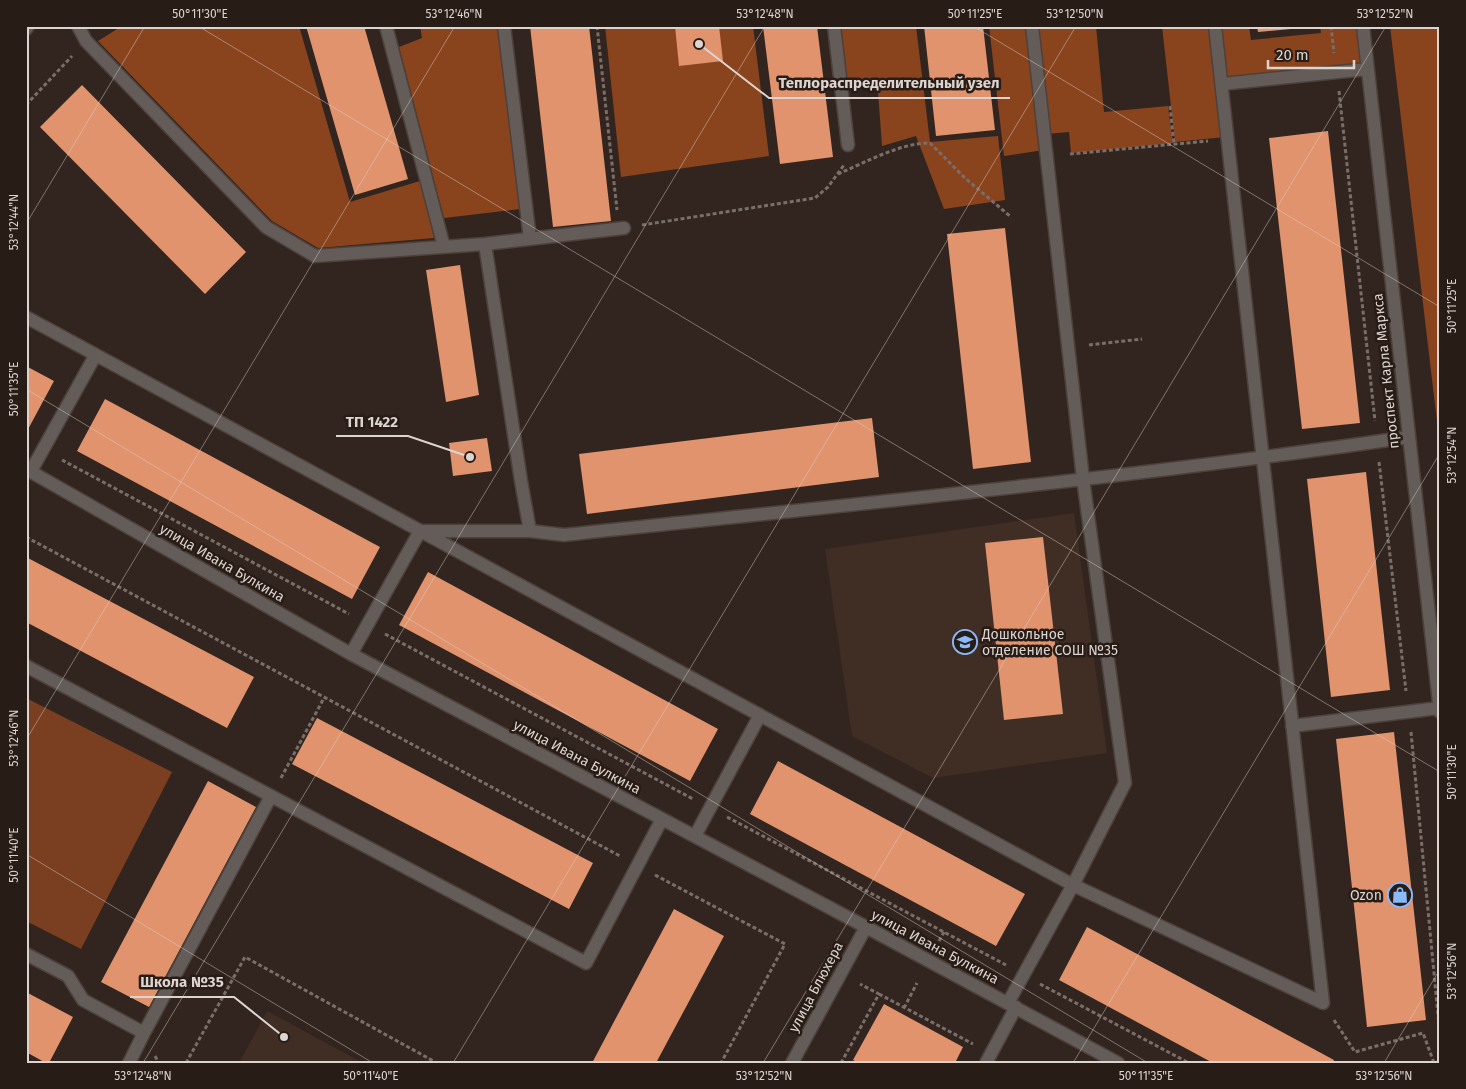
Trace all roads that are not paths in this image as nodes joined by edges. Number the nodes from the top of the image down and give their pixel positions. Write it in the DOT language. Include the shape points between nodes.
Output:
graph roads {
  1 [pos="78,26"];
  2 [pos="386,26"];
  3 [pos="504,26"];
  4 [pos="834,26"];
  5 [pos="1032,26"];
  6 [pos="1216,26"];
  7 [pos="1363,26"];
  8 [pos="1368,69"];
  9 [pos="1222,84"];
  10 [pos="848,144"];
  11 [pos="624,228"];
  12 [pos="530,240"];
  13 [pos="485,244"];
  14 [pos="444,247"];
  15 [pos="26,317"];
  16 [pos="95,356"];
  17 [pos="1409,437"];
  18 [pos="1263,458"];
  19 [pos="28,470"];
  20 [pos="1083,479"];
  21 [pos="420,531"];
  22 [pos="530,531"];
  23 [pos="351,654"];
  24 [pos="26,666"];
  25 [pos="1439,708"];
  26 [pos="1440,712"];
  27 [pos="760,715"];
  28 [pos="1292,726"];
  29 [pos="271,796"];
  30 [pos="662,818"];
  31 [pos="695,836"];
  32 [pos="1073,885"];
  33 [pos="866,926"];
  34 [pos="26,954"];
  35 [pos="1012,1005"];
  36 [pos="144,1033"];
  37 [pos="129,1063"];
  38 [pos="792,1063"];
  39 [pos="986,1063"];
  40 [pos="1118,1063"];
  1 -- 14 [label="street" via="86,41 266,227 315,256"];
  2 -- 14 [label="street"];
  3 -- 12 [label="street"];
  4 -- 10 [label="street"];
  5 -- 20 [label="street"];
  6 -- 9 [label="street"];
  7 -- 8 [label="street, проспект Карла Маркса"];
  8 -- 9 [label="street"];
  8 -- 17 [label="street, проспект Карла Маркса"];
  9 -- 18 [label="street"];
  11 -- 12 [label="street"];
  12 -- 13 [label="street"];
  13 -- 14 [label="street"];
  13 -- 22 [label="street"];
  15 -- 16 [label="street"];
  16 -- 19 [label="street" via="43,450"];
  16 -- 21 [label="street"];
  17 -- 18 [label="street"];
  17 -- 25 [label="street, проспект Карла Маркса"];
  18 -- 20 [label="street"];
  18 -- 28 [label="street"];
  19 -- 23 [label="street, улица Ивана Булкина"];
  20 -- 22 [label="street" via="564,535"];
  20 -- 32 [label="street" via="1125,783"];
  21 -- 22 [label="street"];
  21 -- 23 [label="street"];
  21 -- 27 [label="street"];
  23 -- 30 [label="street, улица Ивана Булкина"];
  24 -- 29 [label="street"];
  25 -- 26 [label="street, проспект Карла Маркса"];
  25 -- 28 [label="street"];
  27 -- 31 [label="street"];
  27 -- 32 [label="street"];
  28 -- 32 [label="street" via="1323,1003"];
  29 -- 30 [label="street" via="586,963"];
  29 -- 36 [label="street"];
  30 -- 31 [label="street, улица Ивана Булкина"];
  31 -- 33 [label="street, улица Ивана Булкина"];
  32 -- 35 [label="street" via="1024,975"];
  33 -- 35 [label="street, улица Ивана Булкина"];
  33 -- 38 [label="street, улица Блюхера"];
  34 -- 36 [label="street" via="68,976 83,1000"];
  35 -- 39 [label="street"];
  35 -- 40 [label="street, улица Ивана Булкина"];
  36 -- 37 [label="street"];
}
